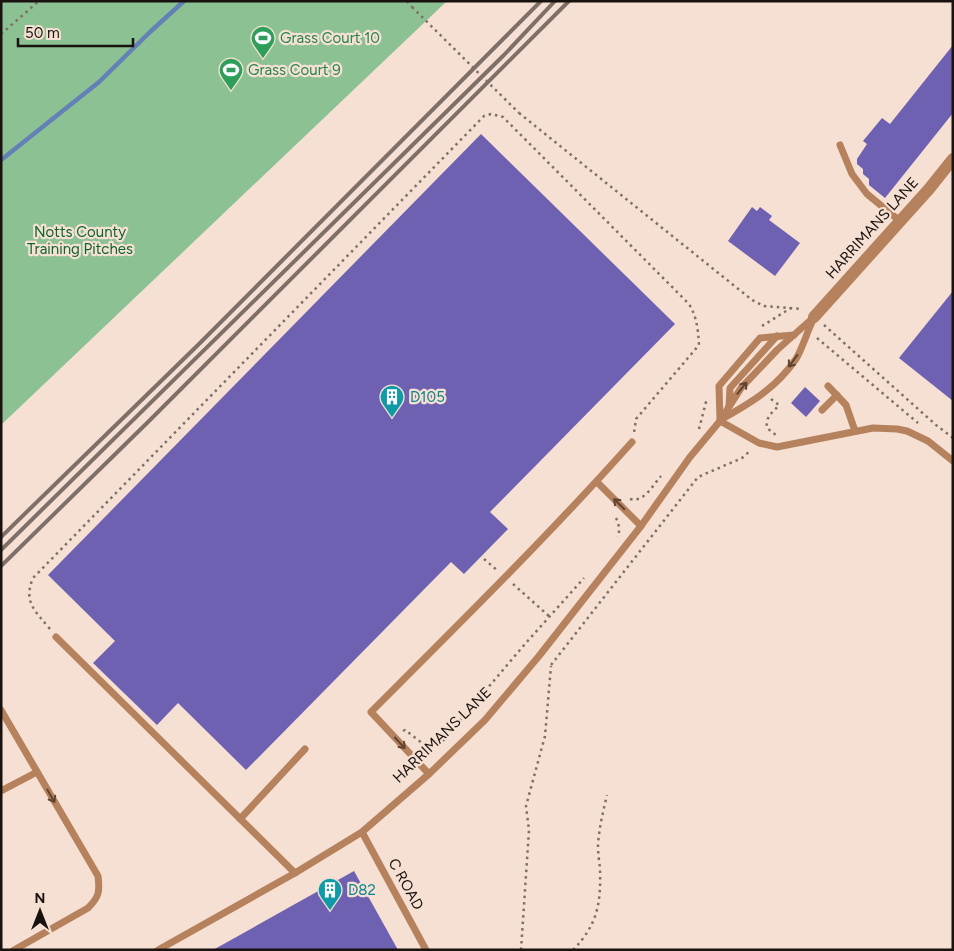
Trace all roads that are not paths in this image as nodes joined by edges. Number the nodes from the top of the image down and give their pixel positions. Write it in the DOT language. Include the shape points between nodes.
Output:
graph roads {
  1 [pos="840,145"];
  2 [pos="953,159"];
  3 [pos="900,221"];
  4 [pos="814,316"];
  5 [pos="794,334"];
  6 [pos="777,336"];
  7 [pos="828,386"];
  8 [pos="837,395"];
  9 [pos="729,407"];
  10 [pos="822,410"];
  11 [pos="720,421"];
  12 [pos="855,431"];
  13 [pos="632,442"];
  14 [pos="953,461"];
  15 [pos="597,482"];
  16 [pos="642,526"];
  17 [pos="56,637"];
  18 [pos="1,710"];
  19 [pos="9,723"];
  20 [pos="1,728"];
  21 [pos="305,749"];
  22 [pos="37,772"];
  23 [pos="429,774"];
  24 [pos="1,791"];
  25 [pos="240,819"];
  26 [pos="362,832"];
  27 [pos="295,873"];
  28 [pos="14,950"];
  29 [pos="158,950"];
  30 [pos="426,950"];
  1 -- 3 [label="lane" via="852,174 867,194"];
  2 -- 3 [label="street, HARRIMANS LANE"];
  3 -- 4 [label="street, HARRIMANS LANE"];
  4 -- 5 [label="lane, HARRIMANS LANE"];
  4 -- 11 [label="lane, HARRIMANS LANE, one-way" via="796,358 775,383 764,394"];
  5 -- 6 [label="lane"];
  9 -- 5 [label="lane, HARRIMANS LANE, one-way" via="741,388"];
  6 -- 9 [label="lane" via="730,388"];
  6 -- 11 [label="lane" via="760,338 719,386"];
  7 -- 8 [label="lane"];
  8 -- 10 [label="lane"];
  8 -- 12 [label="lane" via="846,405"];
  9 -- 11 [label="lane, HARRIMANS LANE"];
  11 -- 12 [label="lane" via="759,443 777,447"];
  11 -- 16 [label="lane, HARRIMANS LANE" via="690,457"];
  12 -- 14 [label="lane" via="887,428 907,431"];
  13 -- 15 [label="lane"];
  16 -- 15 [label="lane, one-way"];
  15 -- 23 [label="lane, one-way" via="371,712"];
  16 -- 23 [label="lane, HARRIMANS LANE" via="540,656 485,720"];
  17 -- 25 [label="lane"];
  18 -- 19 [label="lane"];
  19 -- 20 [label="lane"];
  19 -- 22 [label="lane"];
  21 -- 25 [label="lane"];
  22 -- 24 [label="lane"];
  22 -- 28 [label="lane, one-way" via="98,876 99,889 96,900 88,908"];
  23 -- 26 [label="lane, HARRIMANS LANE"];
  25 -- 27 [label="lane"];
  26 -- 27 [label="lane, HARRIMANS LANE"];
  26 -- 30 [label="lane, C ROAD"];
  27 -- 29 [label="lane, HARRIMANS LANE"];
}
